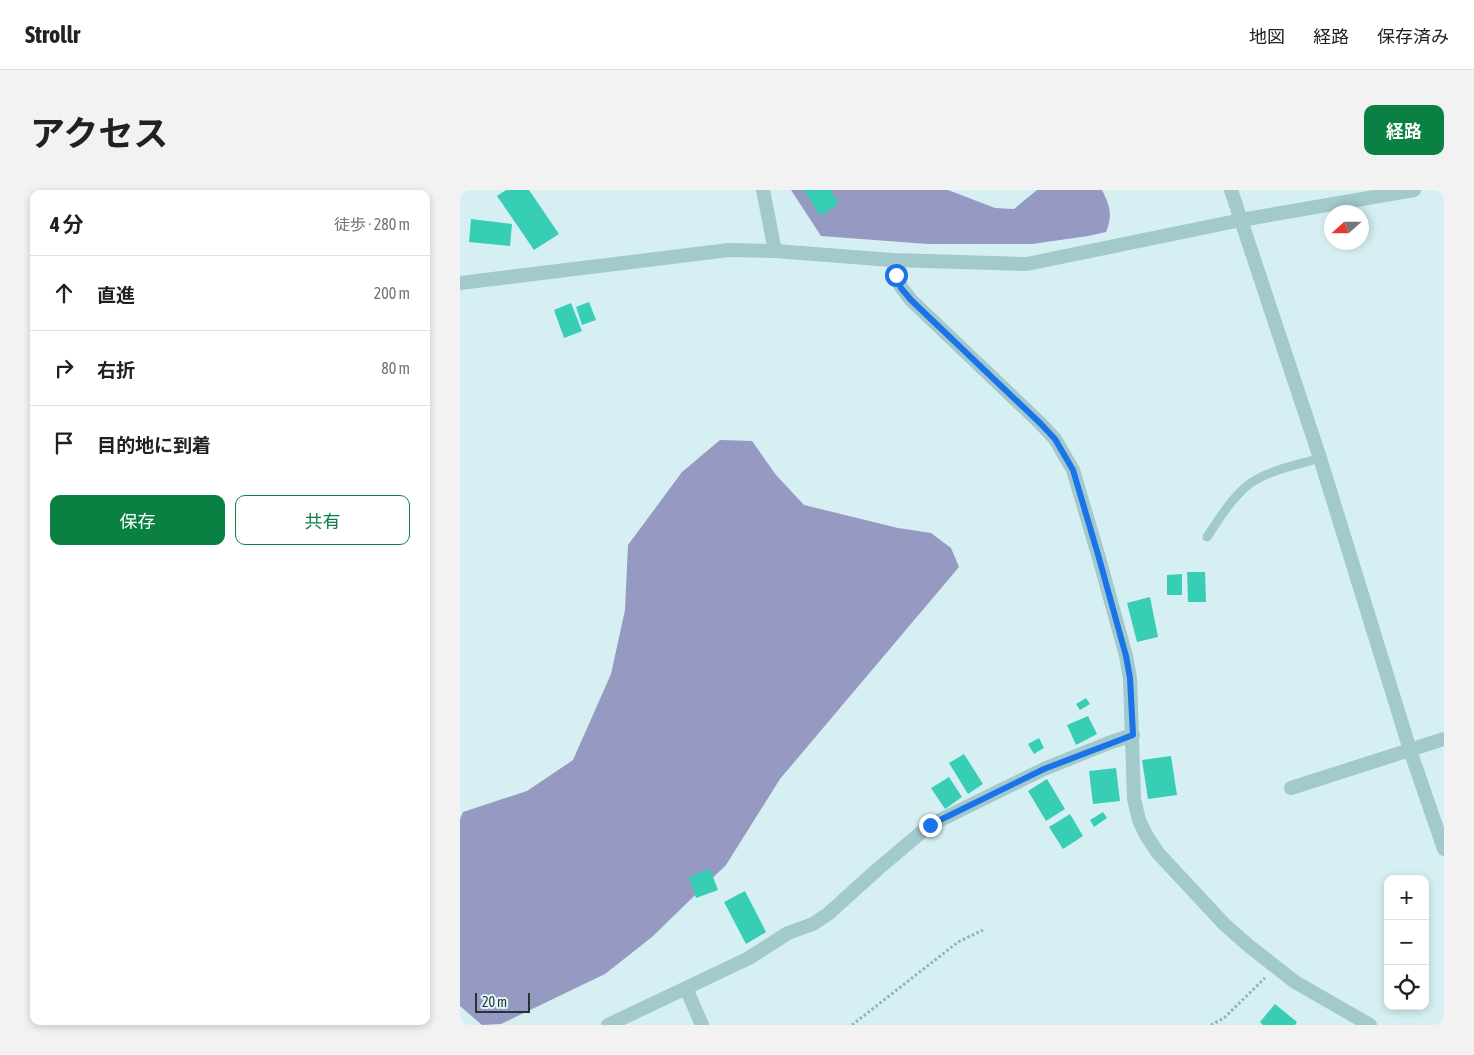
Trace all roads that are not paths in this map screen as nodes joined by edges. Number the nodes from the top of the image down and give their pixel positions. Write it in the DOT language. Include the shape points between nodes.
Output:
graph roads {
  1 [pos="763,190"];
  2 [pos="1231,190"];
  3 [pos="1414,190"];
  4 [pos="1241,220"];
  5 [pos="775,251"];
  6 [pos="892,260"];
  7 [pos="460,283"];
  8 [pos="1320,458"];
  9 [pos="1207,537"];
  10 [pos="1133,735"];
  11 [pos="1444,739"];
  12 [pos="1410,750"];
  13 [pos="1291,788"];
  14 [pos="1444,849"];
  15 [pos="686,988"];
  16 [pos="608,1025"];
  17 [pos="702,1025"];
  18 [pos="1370,1025"];
  1 -- 5 [label="street"];
  2 -- 4 [label="street"];
  3 -- 4 [label="street"];
  4 -- 6 [label="street" via="1027,264"];
  4 -- 8 [label="street"];
  5 -- 6 [label="street"];
  5 -- 7 [label="street" via="729,250"];
  6 -- 10 [label="street" via="901,288 911,300 1040,423 1055,439 1073,470 1126,656"];
  8 -- 9 [label="lane" via="1265,475 1248,485 1229,504"];
  8 -- 12 [label="street"];
  10 -- 15 [label="street" via="1044,769 930,825 828,914"];
  10 -- 18 [label="street" via="1134,799 1139,820 1158,853 1224,924 1276,967 1295,982"];
  11 -- 12 [label="street"];
  12 -- 13 [label="street"];
  12 -- 14 [label="street"];
  15 -- 16 [label="street"];
  15 -- 17 [label="street"];
}
